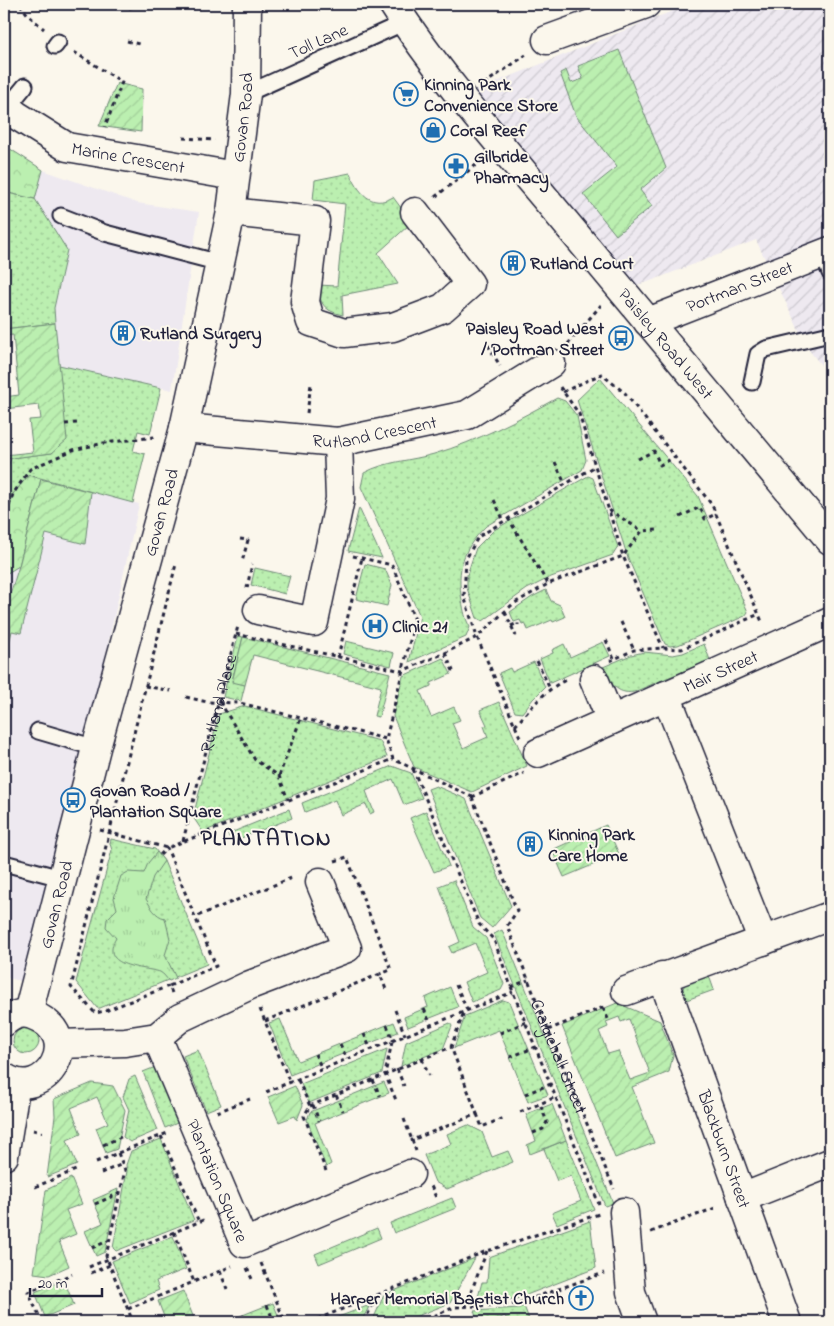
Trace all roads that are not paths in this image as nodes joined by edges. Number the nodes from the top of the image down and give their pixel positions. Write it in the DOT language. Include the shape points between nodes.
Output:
graph roads {
  1 [pos="247,4"];
  2 [pos="646,4"];
  3 [pos="399,13"];
  4 [pos="547,40"];
  5 [pos="25,86"];
  6 [pos="246,94"];
  7 [pos="6,106"];
  8 [pos="236,176"];
  9 [pos="231,212"];
  10 [pos="415,212"];
  11 [pos="62,216"];
  12 [pos="828,260"];
  13 [pos="220,263"];
  14 [pos="648,322"];
  15 [pos="830,334"];
  16 [pos="550,364"];
  17 [pos="752,382"];
  18 [pos="184,428"];
  19 [pos="338,442"];
  20 [pos="830,540"];
  21 [pos="248,608"];
  22 [pos="830,622"];
  23 [pos="591,673"];
  24 [pos="666,695"];
  25 [pos="611,720"];
  26 [pos="38,731"];
  27 [pos="96,748"];
  28 [pos="528,756"];
  29 [pos="4,862"];
  30 [pos="315,874"];
  31 [pos="62,878"];
  32 [pos="830,916"];
  33 [pos="763,940"];
  34 [pos="662,976"];
  35 [pos="626,991"];
  36 [pos="16,1018"];
  37 [pos="157,1037"];
  38 [pos="59,1044"];
  39 [pos="10,1080"];
  40 [pos="4,1156"];
  41 [pos="830,1163"];
  42 [pos="420,1171"];
  43 [pos="742,1198"];
  44 [pos="612,1208"];
  45 [pos="642,1322"];
  46 [pos="787,1322"];
  1 -- 6 [label="street, Govan Road"];
  2 -- 4 [label="street"];
  3 -- 6 [label="lane, Toll Lane"];
  3 -- 14 [label="street, Paisley Road West" via="463,98"];
  5 -- 7 [label="lane"];
  6 -- 8 [label="street, Govan Road"];
  7 -- 8 [label="street, Marine Crescent" via="16,116 67,148"];
  8 -- 9 [label="street, Govan Road"];
  9 -- 10 [label="street" via="315,221 305,302 311,322 344,333 393,327 443,308 470,284"];
  9 -- 13 [label="street, Govan Road"];
  11 -- 13 [label="lane" via="105,233"];
  12 -- 14 [label="street, Portman Street"];
  13 -- 18 [label="street, Govan Road"];
  14 -- 20 [label="street, Paisley Road West"];
  15 -- 17 [label="lane" via="766,349 758,354"];
  16 -- 19 [label="street, Rutland Crescent" via="467,414"];
  18 -- 19 [label="street, Rutland Crescent"];
  18 -- 27 [label="street, Govan Road"];
  19 -- 21 [label="street" via="340,499 314,622"];
  22 -- 24 [label="street, Mair Street"];
  23 -- 25 [label="street"];
  24 -- 25 [label="street, Mair Street"];
  24 -- 33 [label="street"];
  25 -- 28 [label="street, Mair Street"];
  26 -- 27 [label="lane"];
  27 -- 31 [label="street, Govan Road"];
  29 -- 31 [label="lane"];
  30 -- 37 [label="street" via="347,948 180,1018"];
  31 -- 36 [label="street, Govan Road"];
  32 -- 33 [label="street"];
  33 -- 34 [label="street"];
  34 -- 35 [label="street"];
  34 -- 43 [label="street, Blackburn Street"];
  36 -- 38 [label="street, Govan Road" via="44,1019 56,1034"];
  37 -- 38 [label="street" via="125,1042"];
  37 -- 42 [label="street, Plantation Square" via="244,1243"];
  38 -- 39 [label="street" via="54,1068 36,1082"];
  39 -- 40 [label="street"];
  41 -- 43 [label="street"];
  43 -- 46 [label="street, Blackburn Street"];
  44 -- 45 [label="street" via="631,1292"];
}
